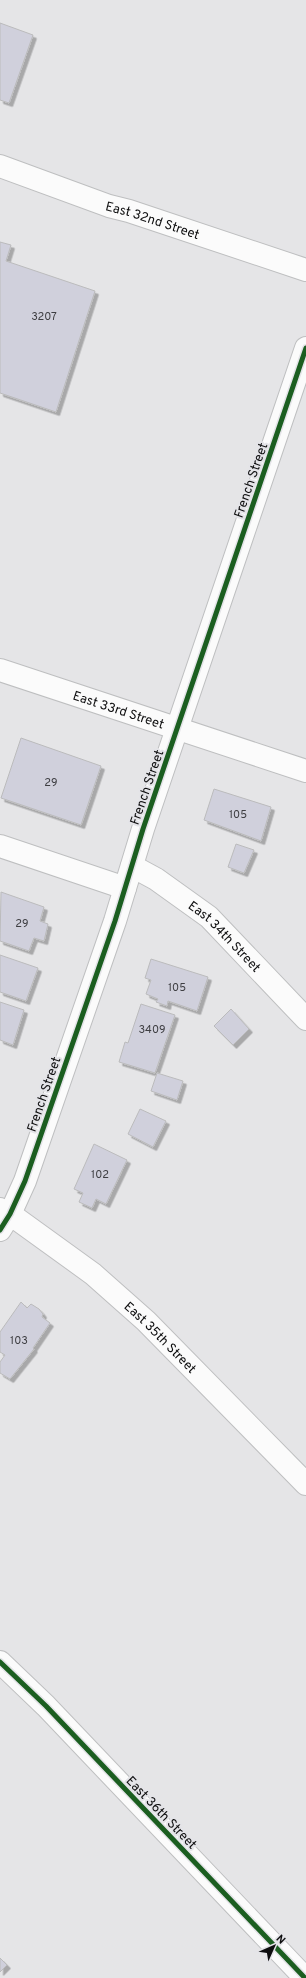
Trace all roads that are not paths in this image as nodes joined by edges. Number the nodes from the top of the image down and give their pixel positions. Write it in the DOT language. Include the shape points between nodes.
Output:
graph roads {
  1 [pos="0,166"];
  2 [pos="306,270"];
  3 [pos="306,348"];
  4 [pos="0,670"];
  5 [pos="178,728"];
  6 [pos="306,772"];
  7 [pos="0,846"];
  8 [pos="132,866"];
  9 [pos="125,888"];
  10 [pos="306,1019"];
  11 [pos="3,1218"];
  12 [pos="306,1484"];
  13 [pos="0,1662"];
  14 [pos="306,1978"];
  1 -- 2 [label="street, East 32nd Street" via="109,206"];
  3 -- 5 [label="street, French Street"];
  4 -- 5 [label="street, East 33rd Street"];
  5 -- 6 [label="street, East 33rd Street"];
  5 -- 8 [label="street, French Street"];
  7 -- 9 [label="street"];
  8 -- 9 [label="street, French Street"];
  8 -- 10 [label="street, East 34th Street" via="209,917"];
  9 -- 11 [label="street, French Street" via="25,1181"];
  11 -- 12 [label="street, East 35th Street" via="93,1274 146,1321"];
  13 -- 14 [label="street, East 36th Street" via="46,1706"];
}
